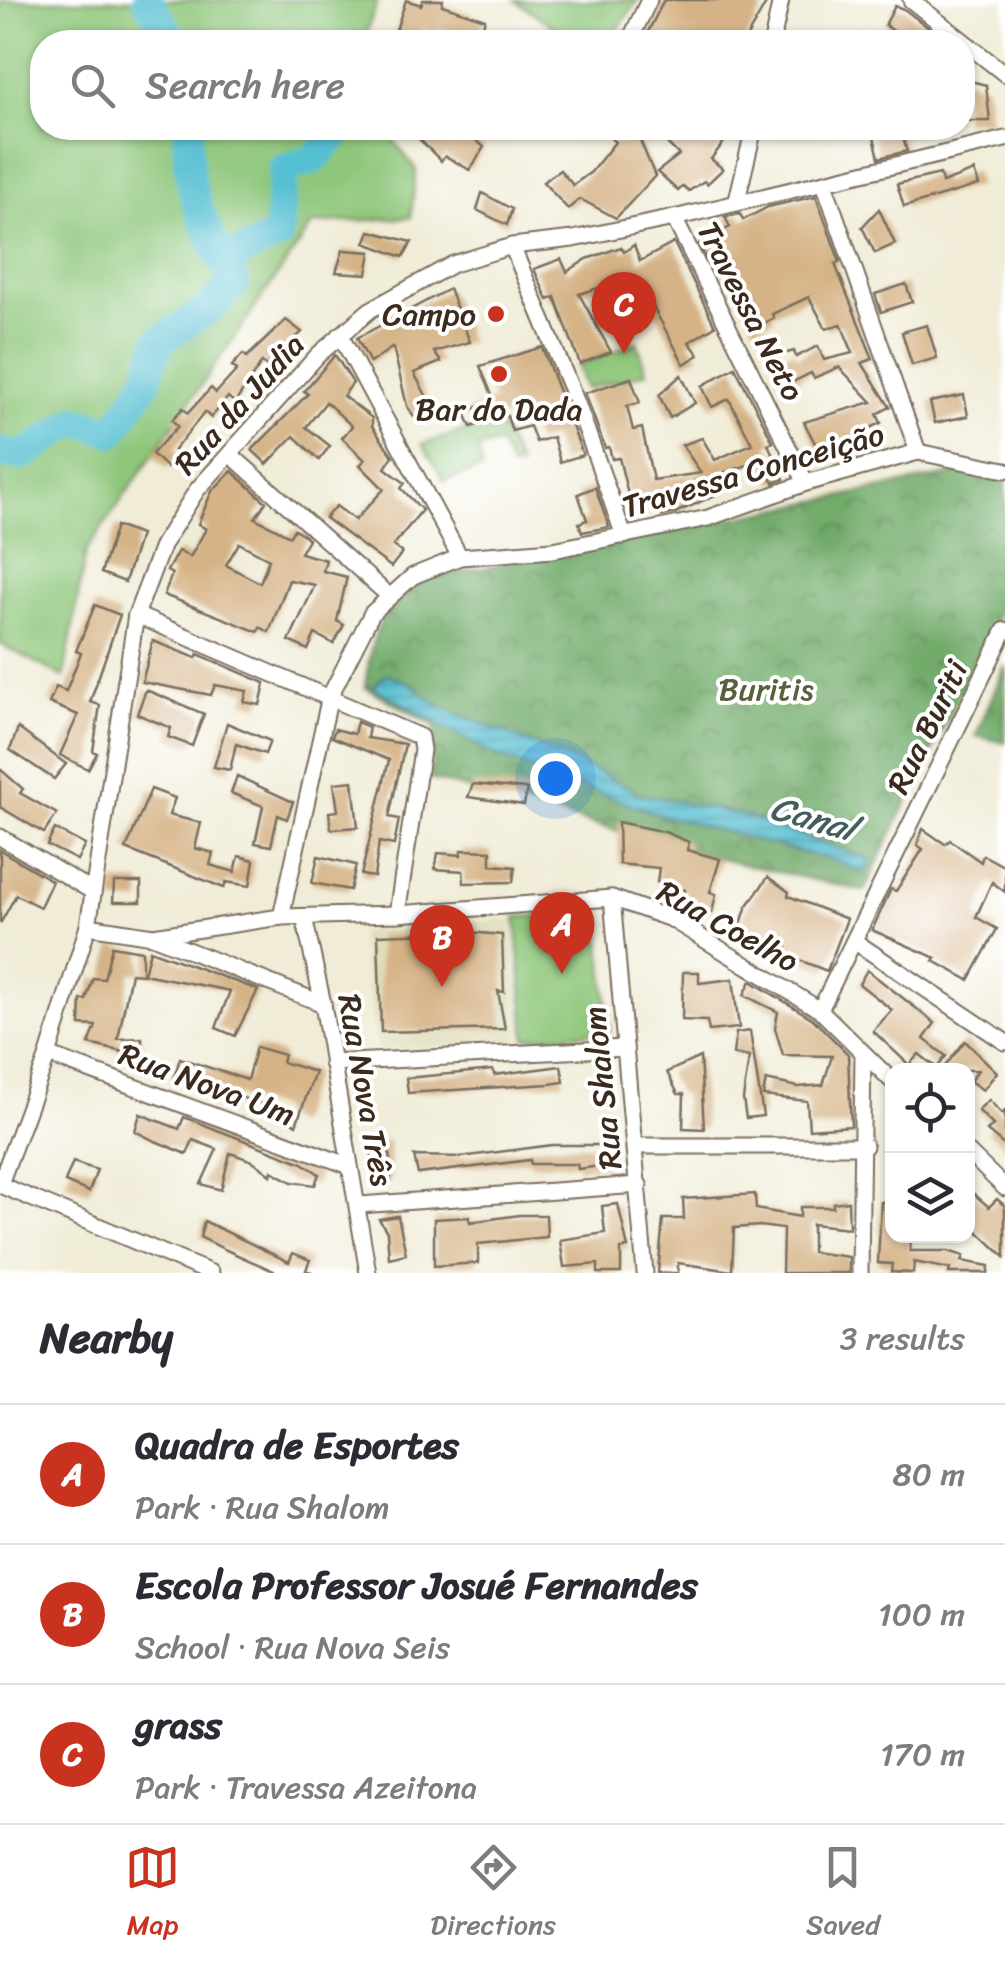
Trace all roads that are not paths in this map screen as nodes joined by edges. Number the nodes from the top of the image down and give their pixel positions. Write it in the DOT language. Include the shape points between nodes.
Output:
graph roads {
  1 [pos="650,0"];
  2 [pos="781,0"];
  3 [pos="911,0"];
  4 [pos="635,30"];
  5 [pos="775,30"];
  6 [pos="949,30"];
  7 [pos="975,50"];
  8 [pos="1005,74"];
  9 [pos="1005,139"];
  10 [pos="751,140"];
  11 [pos="824,183"];
  12 [pos="737,200"];
  13 [pos="674,218"];
  14 [pos="512,246"];
  15 [pos="340,334"];
  16 [pos="918,452"];
  17 [pos="230,454"];
  18 [pos="1005,470"];
  19 [pos="806,482"];
  20 [pos="624,536"];
  21 [pos="460,557"];
  22 [pos="388,595"];
  23 [pos="136,615"];
  24 [pos="1005,630"];
  25 [pos="330,696"];
  26 [pos="0,836"];
  27 [pos="92,891"];
  28 [pos="612,898"];
  29 [pos="398,914"];
  30 [pos="282,917"];
  31 [pos="304,917"];
  32 [pos="88,926"];
  33 [pos="153,936"];
  34 [pos="854,941"];
  35 [pos="323,1004"];
  36 [pos="820,1010"];
  37 [pos="1005,1042"];
  38 [pos="625,1048"];
  39 [pos="863,1053"];
  40 [pos="48,1054"];
  41 [pos="332,1063"];
  42 [pos="885,1074"];
  43 [pos="637,1146"];
  44 [pos="865,1146"];
  45 [pos="969,1153"];
  46 [pos="347,1165"];
  47 [pos="0,1184"];
  48 [pos="639,1185"];
  49 [pos="1005,1188"];
  50 [pos="359,1205"];
  51 [pos="211,1273"];
  52 [pos="368,1273"];
  53 [pos="644,1273"];
  54 [pos="860,1273"];
  1 -- 4 [label="street"];
  2 -- 5 [label="street"];
  3 -- 6 [label="street"];
  7 -- 8 [label="street"];
  9 -- 11 [label="street, Rua da Judia"];
  10 -- 12 [label="street"];
  11 -- 12 [label="street, Rua da Judia"];
  11 -- 16 [label="street"];
  12 -- 13 [label="street, Rua da Judia"];
  13 -- 14 [label="street, Rua da Judia"];
  13 -- 19 [label="street, Travessa Neto"];
  14 -- 15 [label="street, Rua da Judia" via="408,286"];
  14 -- 20 [label="street"];
  15 -- 17 [label="street, Rua da Judia"];
  15 -- 21 [label="street"];
  16 -- 18 [label="street, Travessa Conceição"];
  16 -- 19 [label="street, Travessa Conceição"];
  17 -- 22 [label="street"];
  17 -- 23 [label="street, Rua da Judia" via="176,518"];
  19 -- 20 [label="street, Travessa Conceição" via="708,518"];
  20 -- 21 [label="street, Travessa Conceição"];
  21 -- 22 [label="street, Travessa Conceição" via="413,576"];
  22 -- 25 [label="street, Travessa Conceição" via="356,640"];
  23 -- 25 [label="street"];
  23 -- 27 [label="street, Rua da Judia"];
  24 -- 34 [label="street, Rua Buriti"];
  25 -- 29 [label="street" via="420,737"];
  25 -- 30 [label="street, Travessa Conceição"];
  26 -- 27 [label="street"];
  27 -- 32 [label="street, Rua da Judia"];
  28 -- 29 [label="street, Rua Coelho"];
  28 -- 36 [label="street, Rua Coelho" via="672,919"];
  28 -- 38 [label="street, Rua Shalom"];
  29 -- 31 [label="street, Rua Coelho"];
  30 -- 31 [label="street, Rua Coelho"];
  30 -- 33 [label="street, Rua Coelho"];
  31 -- 35 [label="street, Rua Nova Três"];
  32 -- 33 [label="street, Rua Coelho"];
  32 -- 40 [label="street, Rua da Judia"];
  33 -- 35 [label="street"];
  34 -- 36 [label="street, Rua Buriti"];
  34 -- 37 [label="street"];
  35 -- 41 [label="street, Rua Nova Três"];
  36 -- 39 [label="street, Rua Coelho"];
  38 -- 41 [label="street"];
  38 -- 43 [label="street, Rua Shalom"];
  39 -- 42 [label="street, Rua Coelho"];
  39 -- 44 [label="street"];
  40 -- 46 [label="street, Rua Nova Um"];
  40 -- 47 [label="street, Rua da Judia"];
  41 -- 46 [label="street, Rua Nova Três"];
  43 -- 44 [label="street"];
  43 -- 48 [label="street, Rua Shalom"];
  44 -- 54 [label="street"];
  45 -- 49 [label="street"];
  46 -- 50 [label="street, Rua Nova Três"];
  47 -- 51 [label="street"];
  48 -- 50 [label="street"];
  48 -- 53 [label="street, Rua Shalom"];
  50 -- 52 [label="street, Rua Nova Três"];
}
